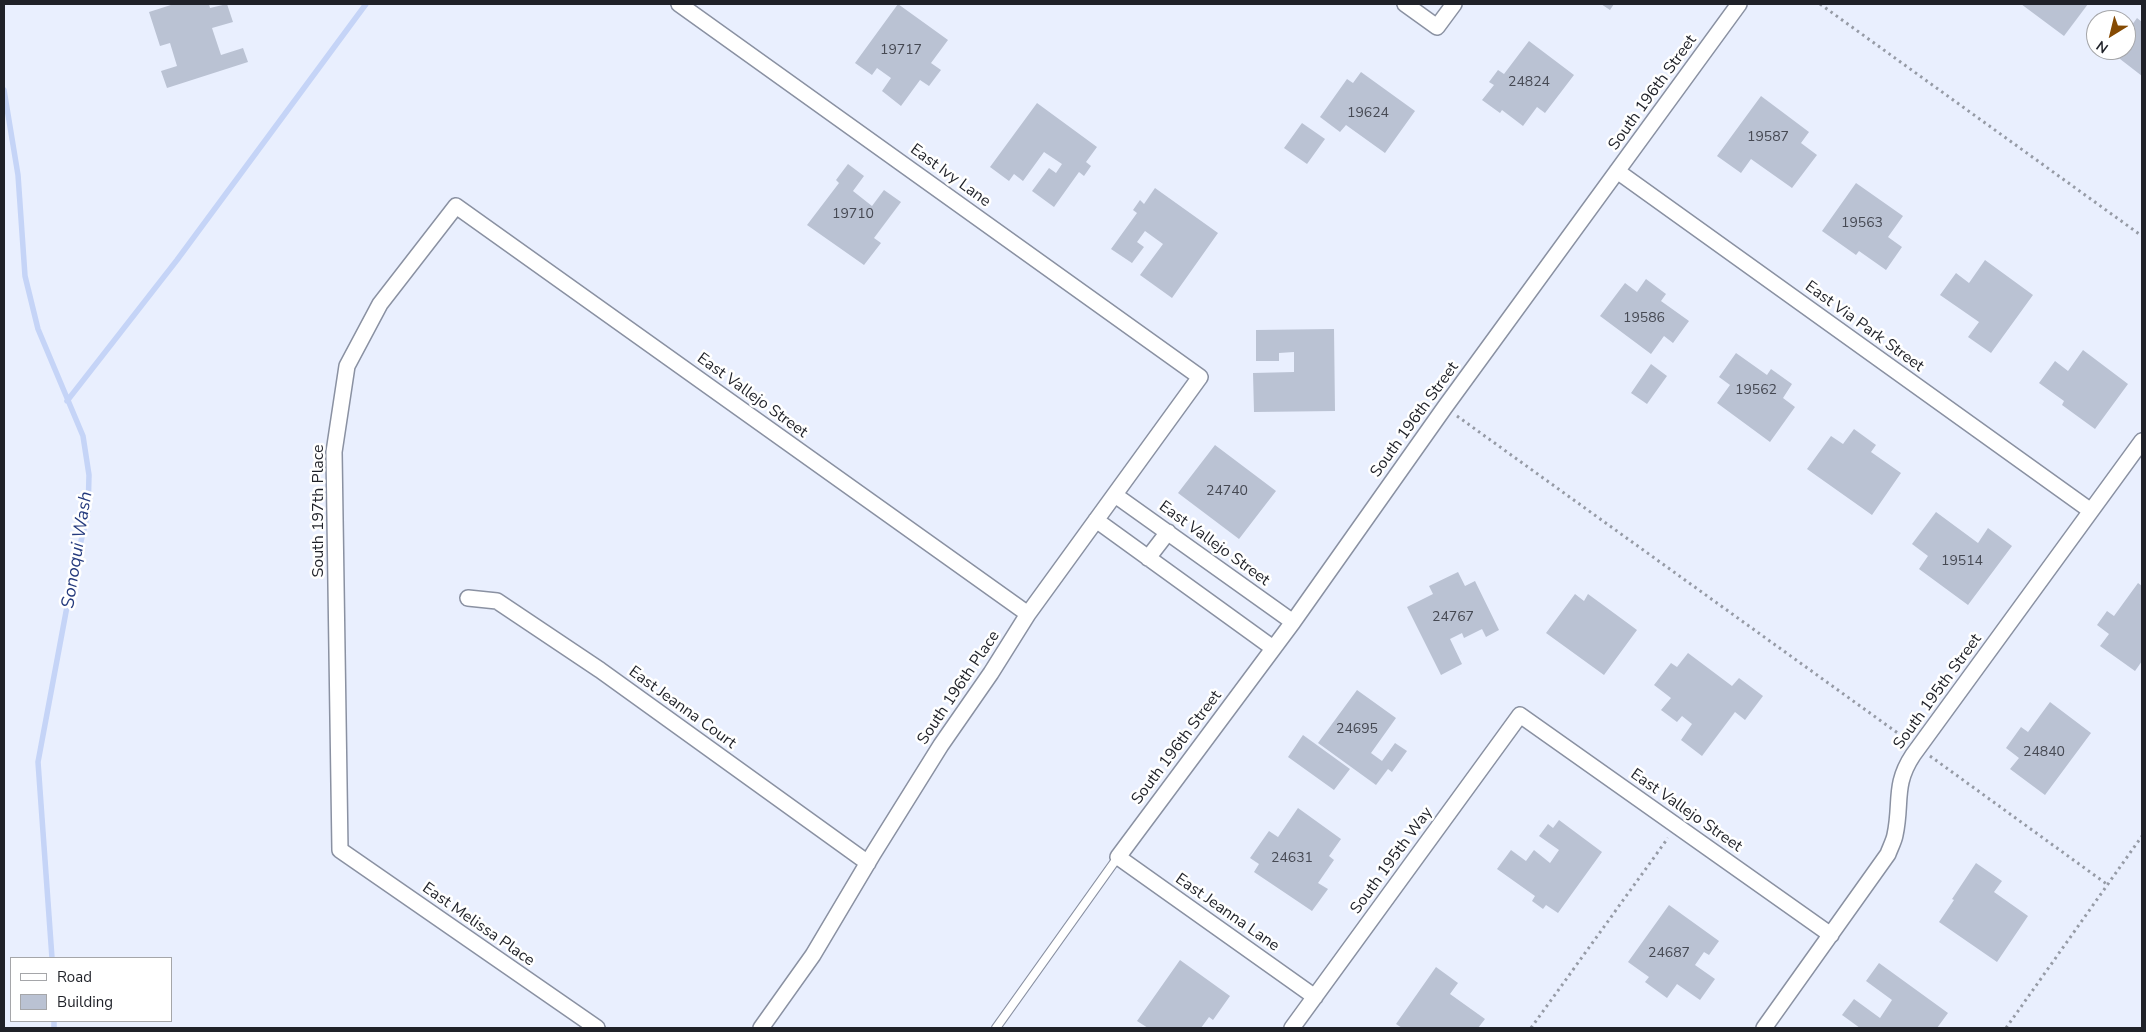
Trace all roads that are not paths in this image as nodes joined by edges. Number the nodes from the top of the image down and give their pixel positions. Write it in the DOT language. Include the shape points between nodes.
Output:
graph roads {
  1 [pos="679,4"];
  2 [pos="1405,4"];
  3 [pos="1454,4"];
  4 [pos="1739,4"];
  5 [pos="1618,171"];
  6 [pos="456,206"];
  7 [pos="1200,377"];
  8 [pos="2142,441"];
  9 [pos="1115,494"];
  10 [pos="2091,511"];
  11 [pos="1096,520"];
  12 [pos="1168,532"];
  13 [pos="1148,558"];
  14 [pos="468,598"];
  15 [pos="1028,614"];
  16 [pos="1293,622"];
  17 [pos="1273,648"];
  18 [pos="1520,715"];
  19 [pos="340,850"];
  20 [pos="1118,857"];
  21 [pos="868,863"];
  22 [pos="1831,935"];
  23 [pos="1315,997"];
  24 [pos="597,1028"];
  25 [pos="761,1028"];
  26 [pos="996,1028"];
  27 [pos="1292,1028"];
  28 [pos="1764,1028"];
  1 -- 7 [label="street, East Ivy Lane"];
  2 -- 3 [label="street" via="1437,27"];
  4 -- 5 [label="street, South 196th Street"];
  5 -- 10 [label="street, East Via Park Street"];
  5 -- 16 [label="street, South 196th Street"];
  6 -- 15 [label="street, East Vallejo Street"];
  6 -- 19 [label="street, South 197th Place" via="380,304 347,366 334,452"];
  7 -- 9 [label="street, South 196th Place"];
  8 -- 10 [label="street, South 195th Street"];
  9 -- 11 [label="street, South 196th Place"];
  9 -- 12 [label="street, East Vallejo Street"];
  10 -- 22 [label="street, South 195th Street" via="1904,769 1898,788 1895,835 1888,854"];
  11 -- 13 [label="street"];
  11 -- 15 [label="street, South 196th Place"];
  12 -- 13 [label="street"];
  12 -- 16 [label="street, East Vallejo Street"];
  13 -- 17 [label="street"];
  14 -- 21 [label="street, East Jeanna Court" via="497,601 505,606 600,670"];
  15 -- 21 [label="street, South 196th Place" via="941,744"];
  16 -- 17 [label="street, South 196th Street"];
  17 -- 20 [label="street, South 196th Street"];
  18 -- 22 [label="street, East Vallejo Street"];
  18 -- 23 [label="street, South 195th Way"];
  19 -- 24 [label="street, East Melissa Place"];
  20 -- 23 [label="street, East Jeanna Lane"];
  20 -- 26 [label="lane"];
  21 -- 25 [label="street, South 196th Place" via="813,955"];
  22 -- 28 [label="street, South 195th Street"];
  23 -- 27 [label="street, South 195th Way"];
}
